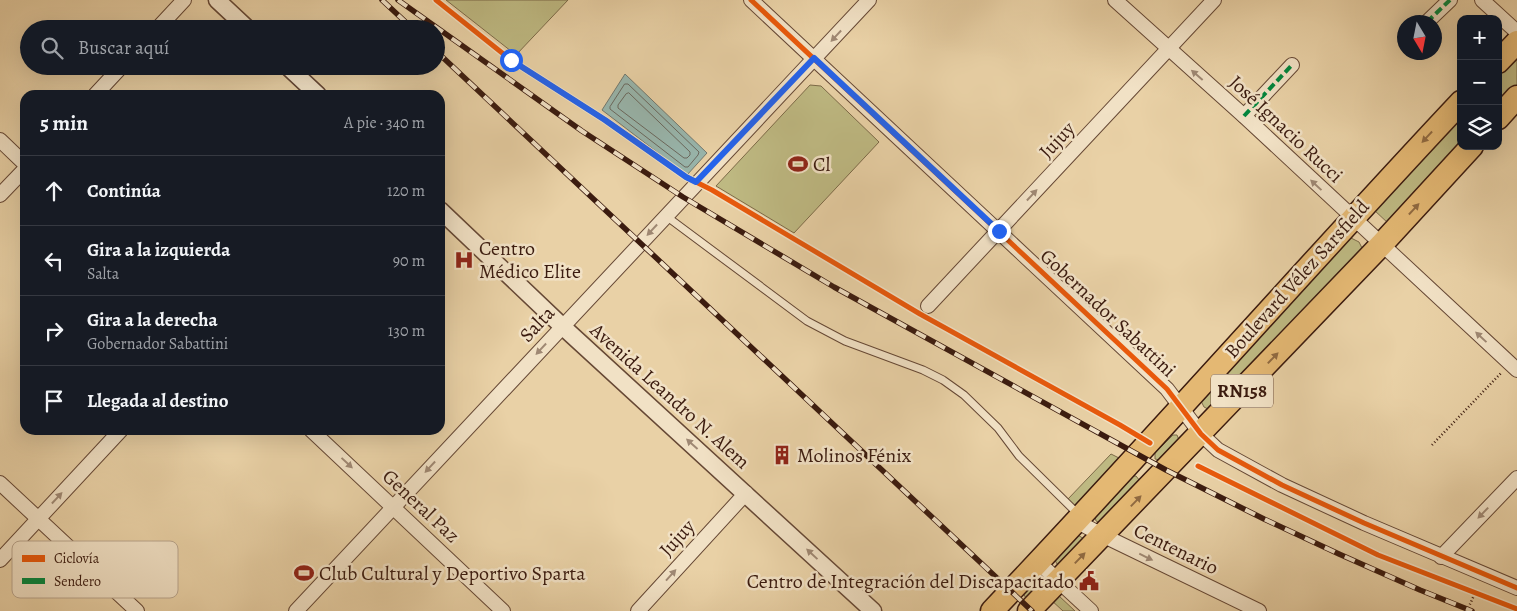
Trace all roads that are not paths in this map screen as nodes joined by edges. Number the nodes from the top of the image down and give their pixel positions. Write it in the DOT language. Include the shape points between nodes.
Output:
graph roads {
  1 [pos="184,0"];
  2 [pos="217,0"];
  3 [pos="751,0"];
  4 [pos="869,0"];
  5 [pos="1115,0"];
  6 [pos="1214,0"];
  7 [pos="1450,0"];
  8 [pos="1482,0"];
  9 [pos="1434,15"];
  10 [pos="165,20"];
  11 [pos="238,20"];
  12 [pos="1517,32"];
  13 [pos="1517,42"];
  14 [pos="1168,50"];
  15 [pos="814,58"];
  16 [pos="1500,60"];
  17 [pos="1292,65"];
  18 [pos="114,75"];
  19 [pos="297,75"];
  20 [pos="100,90"];
  21 [pos="313,90"];
  22 [pos="1517,97"];
  23 [pos="1458,105"];
  24 [pos="1502,114"];
  25 [pos="1244,116"];
  26 [pos="0,140"];
  27 [pos="1468,150"];
  28 [pos="20,159"];
  29 [pos="20,174"];
  30 [pos="0,195"];
  31 [pos="445,215"];
  32 [pos="665,216"];
  33 [pos="1352,218"];
  34 [pos="999,231"];
  35 [pos="1381,245"];
  36 [pos="928,306"];
  37 [pos="562,326"];
  38 [pos="1513,367"];
  39 [pos="1182,408"];
  40 [pos="1201,434"];
  41 [pos="116,435"];
  42 [pos="316,435"];
  43 [pos="1517,478"];
  44 [pos="0,483"];
  45 [pos="746,493"];
  46 [pos="393,507"];
  47 [pos="38,519"];
  48 [pos="1078,519"];
  49 [pos="1102,536"];
  50 [pos="18,541"];
  51 [pos="61,541"];
  52 [pos="12,547"];
  53 [pos="1441,557"];
  54 [pos="0,560"];
  55 [pos="1038,562"];
  56 [pos="1058,580"];
  57 [pos="1517,588"];
  58 [pos="122,598"];
  59 [pos="136,611"];
  60 [pos="296,611"];
  61 [pos="503,611"];
  62 [pos="638,611"];
  63 [pos="873,611"];
  64 [pos="992,611"];
  65 [pos="1029,611"];
  66 [pos="1091,611"];
  67 [pos="1259,611"];
  1 -- 10 [label="street"];
  2 -- 11 [label="street"];
  3 -- 15 [label="street, Gobernador Sabattini"];
  4 -- 15 [label="street, Salta, one-way"];
  5 -- 14 [label="street, José Ignacio Rucci"];
  6 -- 14 [label="street, Jujuy"];
  7 -- 9 [label="street"];
  8 -- 12 [label="street"];
  13 -- 16 [label="highway"];
  25 -- 14 [label="street, José Ignacio Rucci, one-way"];
  34 -- 14 [label="street, Jujuy, one-way"];
  15 -- 32 [label="street, Salta"];
  15 -- 34 [label="street, Gobernador Sabattini"];
  17 -- 25 [label="street"];
  18 -- 20 [label="street"];
  19 -- 21 [label="street"];
  22 -- 24 [label="highway"];
  23 -- 33 [label="highway, Boulevard Vélez Sarsfield / RN158, one-way"];
  33 -- 25 [label="street, José Ignacio Rucci, one-way"];
  26 -- 28 [label="street"];
  35 -- 27 [label="highway, Boulevard Vélez Sarsfield / RN158, one-way"];
  29 -- 30 [label="street"];
  31 -- 37 [label="street, Avenida Leandro N. Alem"];
  32 -- 37 [label="street, Salta, one-way"];
  32 -- 48 [label="lane" via="807,320 845,341 923,370 964,395 998,428 1019,456"];
  33 -- 35 [label="street, José Ignacio Rucci"];
  33 -- 39 [label="highway, Boulevard Vélez Sarsfield / RN158"];
  34 -- 36 [label="street, Jujuy"];
  34 -- 39 [label="street, Gobernador Sabattini" via="1167,388"];
  38 -- 35 [label="street, José Ignacio Rucci, one-way"];
  40 -- 35 [label="highway, Boulevard Vélez Sarsfield / RN158, one-way"];
  45 -- 37 [label="street, Avenida Leandro N. Alem, one-way"];
  37 -- 46 [label="street, Salta, one-way"];
  39 -- 40 [label="street, Gobernador Sabattini"];
  39 -- 48 [label="highway, Boulevard Vélez Sarsfield / RN158"];
  49 -- 40 [label="highway, Boulevard Vélez Sarsfield / RN158, one-way"];
  40 -- 53 [label="street, Gobernador Sabattini" via="1218,450 1282,485"];
  47 -- 41 [label="street, one-way"];
  42 -- 46 [label="street, General Paz, one-way"];
  43 -- 53 [label="street, one-way"];
  44 -- 47 [label="street"];
  62 -- 45 [label="street, Jujuy, one-way"];
  63 -- 45 [label="street, Avenida Leandro N. Alem, one-way"];
  46 -- 60 [label="street, Salta"];
  46 -- 61 [label="street, General Paz"];
  47 -- 50 [label="street"];
  47 -- 51 [label="street"];
  48 -- 49 [label="street, Centenario"];
  48 -- 55 [label="highway, Boulevard Vélez Sarsfield / RN158"];
  56 -- 49 [label="highway, Boulevard Vélez Sarsfield / RN158, one-way"];
  49 -- 67 [label="street, Centenario, one-way"];
  52 -- 54 [label="street"];
  53 -- 57 [label="street, Gobernador Sabattini"];
  55 -- 56 [label="street"];
  55 -- 64 [label="highway, Boulevard Vélez Sarsfield / RN158"];
  56 -- 65 [label="highway, Boulevard Vélez Sarsfield / RN158"];
  56 -- 66 [label="street"];
  58 -- 59 [label="street"];
}
